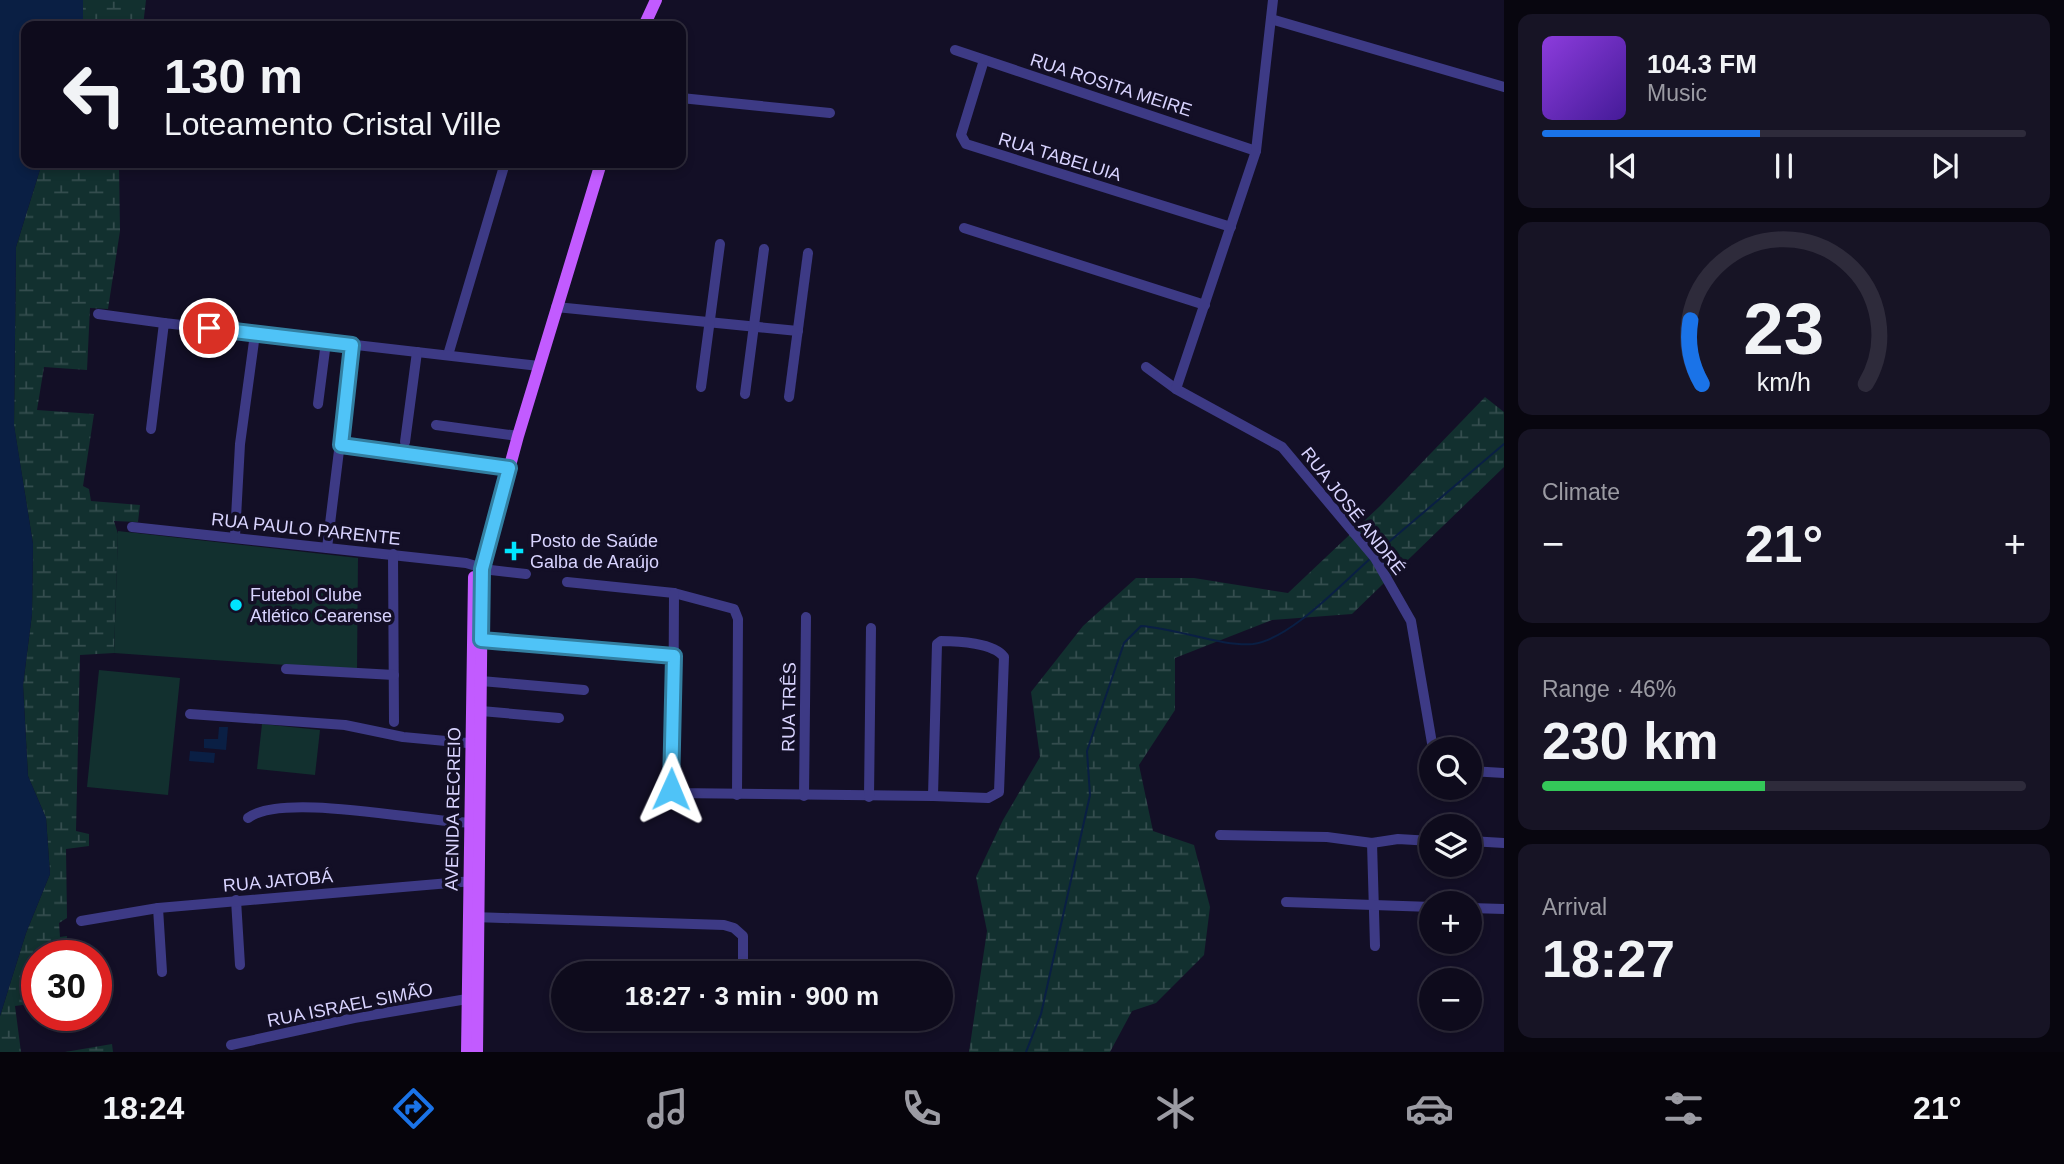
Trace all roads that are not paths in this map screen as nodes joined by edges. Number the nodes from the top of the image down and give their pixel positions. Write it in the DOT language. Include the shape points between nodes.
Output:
graph roads {
  1 [pos="656,0"];
  2 [pos="1273,0"];
  3 [pos="1271,19"];
  4 [pos="646,21"];
  5 [pos="955,50"];
  6 [pos="984,60"];
  7 [pos="1504,87"];
  8 [pos="686,99"];
  9 [pos="830,113"];
  10 [pos="1256,151"];
  11 [pos="504,168"];
  12 [pos="599,168"];
  13 [pos="1231,227"];
  14 [pos="964,228"];
  15 [pos="720,244"];
  16 [pos="764,249"];
  17 [pos="808,253"];
  18 [pos="1205,304"];
  19 [pos="556,307"];
  20 [pos="98,314"];
  21 [pos="164,323"];
  22 [pos="709,323"];
  23 [pos="754,327"];
  24 [pos="798,331"];
  25 [pos="255,334"];
  26 [pos="326,342"];
  27 [pos="352,345"];
  28 [pos="417,352"];
  29 [pos="448,355"];
  30 [pos="539,366"];
  31 [pos="1146,367"];
  32 [pos="702,387"];
  33 [pos="1176,389"];
  34 [pos="745,394"];
  35 [pos="789,397"];
  36 [pos="318,404"];
  37 [pos="436,425"];
  38 [pos="150,429"];
  39 [pos="518,436"];
  40 [pos="405,442"];
  41 [pos="341,445"];
  42 [pos="509,468"];
  43 [pos="132,527"];
  44 [pos="235,536"];
  45 [pos="327,548"];
  46 [pos="393,554"];
  47 [pos="479,568"];
  48 [pos="526,574"];
  49 [pos="567,582"];
  50 [pos="674,593"];
  51 [pos="806,617"];
  52 [pos="871,628"];
  53 [pos="481,640"];
  54 [pos="674,656"];
  55 [pos="286,669"];
  56 [pos="394,675"];
  57 [pos="481,681"];
  58 [pos="583,690"];
  59 [pos="481,711"];
  60 [pos="190,714"];
  61 [pos="559,718"];
  62 [pos="394,722"];
  63 [pos="1431,737"];
  64 [pos="475,744"];
  65 [pos="1482,772"];
  66 [pos="1504,773"];
  67 [pos="737,796"];
  68 [pos="804,796"];
  69 [pos="932,796"];
  70 [pos="869,797"];
  71 [pos="248,818"];
  72 [pos="475,823"];
  73 [pos="1220,835"];
  74 [pos="1419,840"];
  75 [pos="1482,842"];
  76 [pos="1372,843"];
  77 [pos="1504,843"];
  78 [pos="474,880"];
  79 [pos="236,900"];
  80 [pos="1286,902"];
  81 [pos="1373,906"];
  82 [pos="1419,907"];
  83 [pos="158,908"];
  84 [pos="1482,908"];
  85 [pos="1504,909"];
  86 [pos="474,917"];
  87 [pos="81,921"];
  88 [pos="1375,946"];
  89 [pos="743,961"];
  90 [pos="240,965"];
  91 [pos="162,972"];
  92 [pos="472,998"];
  93 [pos="231,1045"];
  94 [pos="467,1052"];
  95 [pos="477,1052"];
  1 -- 4 [label="main road"];
  2 -- 3 [label="street"];
  3 -- 7 [label="street"];
  3 -- 10 [label="street"];
  5 -- 6 [label="street, RUA ROSITA MEIRE"];
  6 -- 10 [label="street, RUA ROSITA MEIRE"];
  6 -- 13 [label="street, RUA TABELUIA" via="961,135 966,144"];
  8 -- 9 [label="street"];
  10 -- 13 [label="street"];
  11 -- 29 [label="street"];
  12 -- 19 [label="main road"];
  13 -- 18 [label="street"];
  14 -- 18 [label="street"];
  15 -- 22 [label="street"];
  16 -- 23 [label="street"];
  17 -- 24 [label="street"];
  18 -- 33 [label="street"];
  19 -- 22 [label="street"];
  19 -- 30 [label="main road"];
  20 -- 21 [label="street"];
  21 -- 25 [label="street"];
  21 -- 38 [label="street"];
  22 -- 23 [label="street"];
  22 -- 32 [label="street"];
  23 -- 24 [label="street"];
  23 -- 34 [label="street"];
  24 -- 35 [label="street"];
  25 -- 26 [label="street"];
  25 -- 44 [label="street" via="240,444"];
  26 -- 27 [label="street"];
  26 -- 36 [label="street"];
  27 -- 28 [label="street"];
  27 -- 41 [label="street"];
  28 -- 29 [label="street"];
  28 -- 40 [label="street"];
  29 -- 30 [label="street"];
  30 -- 39 [label="main road"];
  31 -- 33 [label="street, RUA JOSÉ ANDRÉ"];
  33 -- 63 [label="street, RUA JOSÉ ANDRÉ" via="1282,447 1366,547 1411,621"];
  37 -- 39 [label="street"];
  39 -- 42 [label="main road"];
  41 -- 42 [label="street"];
  41 -- 45 [label="street"];
  42 -- 47 [label="main road"];
  43 -- 44 [label="street, RUA PAULO PARENTE"];
  44 -- 45 [label="street, RUA PAULO PARENTE"];
  45 -- 46 [label="street, RUA PAULO PARENTE"];
  46 -- 47 [label="street, RUA PAULO PARENTE"];
  46 -- 56 [label="street"];
  47 -- 48 [label="street, RUA PAULO PARENTE"];
  47 -- 53 [label="main road, AVENIDA RECREIO"];
  47 -- 64 [label="main road, AVENIDA RECREIO" via="471,629"];
  49 -- 50 [label="street"];
  50 -- 54 [label="street"];
  50 -- 67 [label="street" via="730,606 738,619"];
  51 -- 68 [label="street, RUA TRÊS"];
  52 -- 70 [label="street"];
  53 -- 54 [label="street"];
  53 -- 57 [label="main road, AVENIDA RECREIO"];
  54 -- 67 [label="street" via="671,789 674,794"];
  55 -- 56 [label="street"];
  56 -- 62 [label="street"];
  57 -- 58 [label="street"];
  57 -- 59 [label="main road, AVENIDA RECREIO"];
  59 -- 61 [label="street"];
  59 -- 64 [label="main road, AVENIDA RECREIO"];
  60 -- 64 [label="street" via="345,725"];
  64 -- 72 [label="main road, AVENIDA RECREIO"];
  65 -- 66 [label="street"];
  67 -- 68 [label="street"];
  68 -- 70 [label="street"];
  69 -- 69 [label="street" via="939,642 990,648 1004,657 999,792 988,798"];
  69 -- 70 [label="street"];
  71 -- 72 [label="street" via="266,809 300,807"];
  72 -- 78 [label="main road, AVENIDA RECREIO"];
  73 -- 76 [label="street" via="1327,836"];
  74 -- 76 [label="street"];
  75 -- 77 [label="street"];
  76 -- 81 [label="street"];
  78 -- 79 [label="street, RUA JATOBÁ"];
  78 -- 86 [label="main road, AVENIDA RECREIO"];
  79 -- 83 [label="street, RUA JATOBÁ"];
  79 -- 90 [label="street"];
  80 -- 81 [label="street"];
  81 -- 82 [label="street"];
  81 -- 88 [label="street"];
  83 -- 87 [label="street, RUA JATOBÁ"];
  83 -- 91 [label="street"];
  84 -- 85 [label="street"];
  86 -- 89 [label="street" via="724,925 743,936"];
  86 -- 92 [label="main road, AVENIDA RECREIO"];
  92 -- 93 [label="street, RUA ISRAEL SIMÃO"];
  92 -- 94 [label="main road, AVENIDA RECREIO"];
  92 -- 95 [label="main road, AVENIDA RECREIO"];
}
